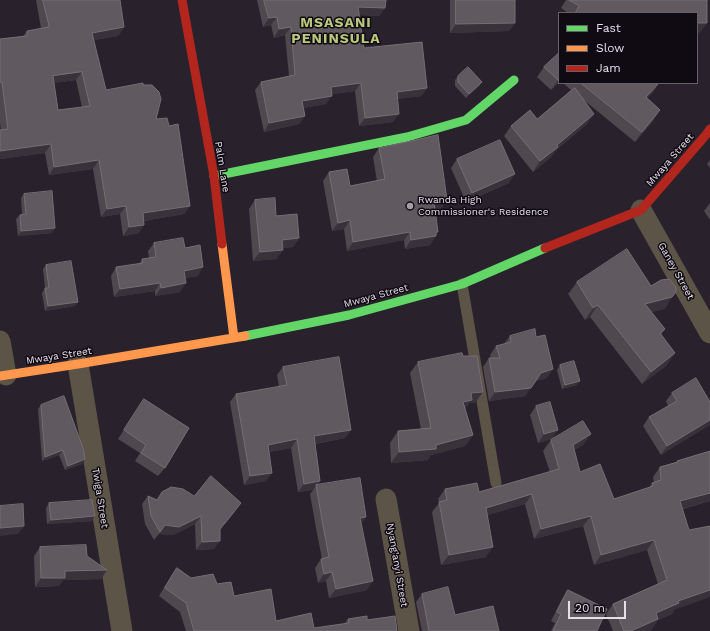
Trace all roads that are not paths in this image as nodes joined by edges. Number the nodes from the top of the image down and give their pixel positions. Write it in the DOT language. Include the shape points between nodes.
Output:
graph roads {
  1 [pos="182,0"];
  2 [pos="514,80"];
  3 [pos="710,129"];
  4 [pos="214,176"];
  5 [pos="641,210"];
  6 [pos="462,284"];
  7 [pos="710,333"];
  8 [pos="234,338"];
  9 [pos="0,341"];
  10 [pos="78,364"];
  11 [pos="3,376"];
  12 [pos="496,483"];
  13 [pos="386,499"];
  14 [pos="122,631"];
  15 [pos="409,631"];
  1 -- 4 [label="street, Palm Lane"];
  2 -- 4 [label="street" via="466,120 407,137"];
  3 -- 5 [label="street, Mwaya Street"];
  4 -- 8 [label="street, Palm Lane"];
  5 -- 6 [label="street, Mwaya Street"];
  5 -- 7 [label="street, Ganey Street"];
  6 -- 8 [label="street, Mwaya Street" via="349,315"];
  6 -- 12 [label="lane"];
  8 -- 10 [label="street, Mwaya Street"];
  9 -- 11 [label="street"];
  10 -- 11 [label="street, Mwaya Street"];
  10 -- 14 [label="street, Twiga Street"];
  13 -- 15 [label="street, Nyang'anyi Street"];
}
